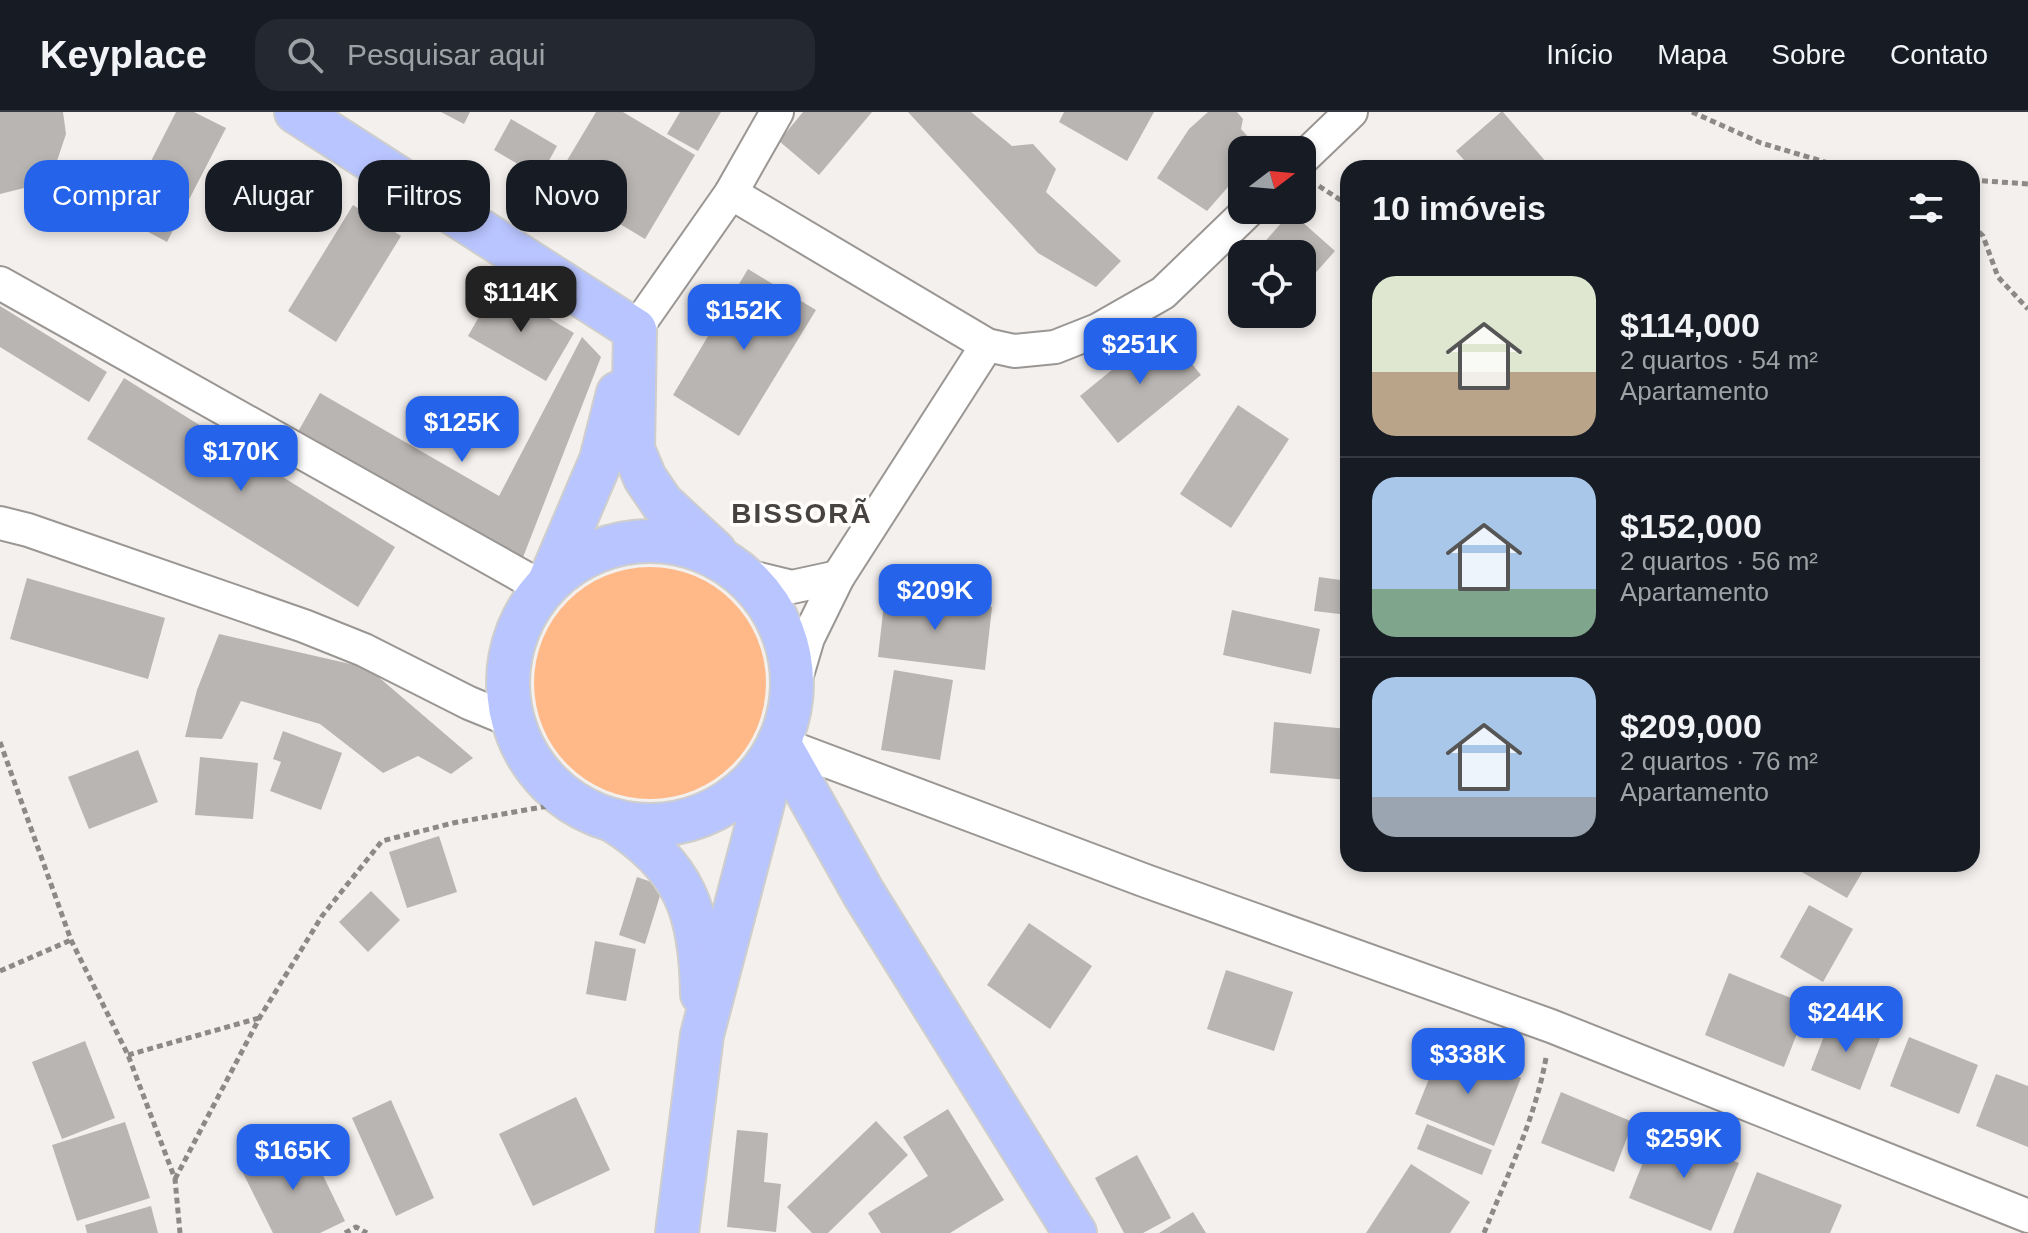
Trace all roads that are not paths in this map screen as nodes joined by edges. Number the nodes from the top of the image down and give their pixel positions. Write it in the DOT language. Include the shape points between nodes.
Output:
graph roads {
  1 [pos="296,112"];
  2 [pos="777,112"];
  3 [pos="1351,112"];
  4 [pos="1316,159"];
  5 [pos="731,193"];
  6 [pos="1234,224"];
  7 [pos="0,283"];
  8 [pos="635,330"];
  9 [pos="987,345"];
  10 [pos="0,523"];
  11 [pos="735,569"];
  12 [pos="838,577"];
  13 [pos="546,585"];
  14 [pos="792,692"];
  15 [pos="513,721"];
  16 [pos="779,743"];
  17 [pos="613,821"];
  18 [pos="702,1035"];
  19 [pos="2028,1216"];
  20 [pos="677,1233"];
  21 [pos="1075,1233"];
  1 -- 8 [label="main road"];
  2 -- 5 [label="street"];
  3 -- 4 [label="street"];
  5 -- 8 [label="street"];
  5 -- 9 [label="street"];
  6 -- 9 [label="street" via="1163,293 1098,330 1055,347 1014,351"];
  7 -- 13 [label="street"];
  8 -- 11 [label="main road" via="633,449 645,478 662,503"];
  8 -- 13 [label="main road" via="601,460"];
  9 -- 12 [label="street"];
  10 -- 15 [label="street" via="304,626"];
  11 -- 12 [label="street" via="792,587"];
  11 -- 13 [label="main road" via="687,545 628,542 594,551"];
  11 -- 14 [label="main road" via="773,613 785,640"];
  12 -- 14 [label="street" via="808,638"];
  13 -- 15 [label="main road" via="523,617 510,655 507,687"];
  14 -- 16 [label="main road"];
  15 -- 17 [label="main road" via="542,777 570,802"];
  16 -- 17 [label="main road" via="762,771 715,810 667,825"];
  16 -- 18 [label="main road"];
  16 -- 19 [label="street" via="1551,1026"];
  16 -- 21 [label="main road" via="864,894"];
  17 -- 18 [label="main road" via="658,853 690,905 702,968"];
  18 -- 20 [label="main road"];
}
